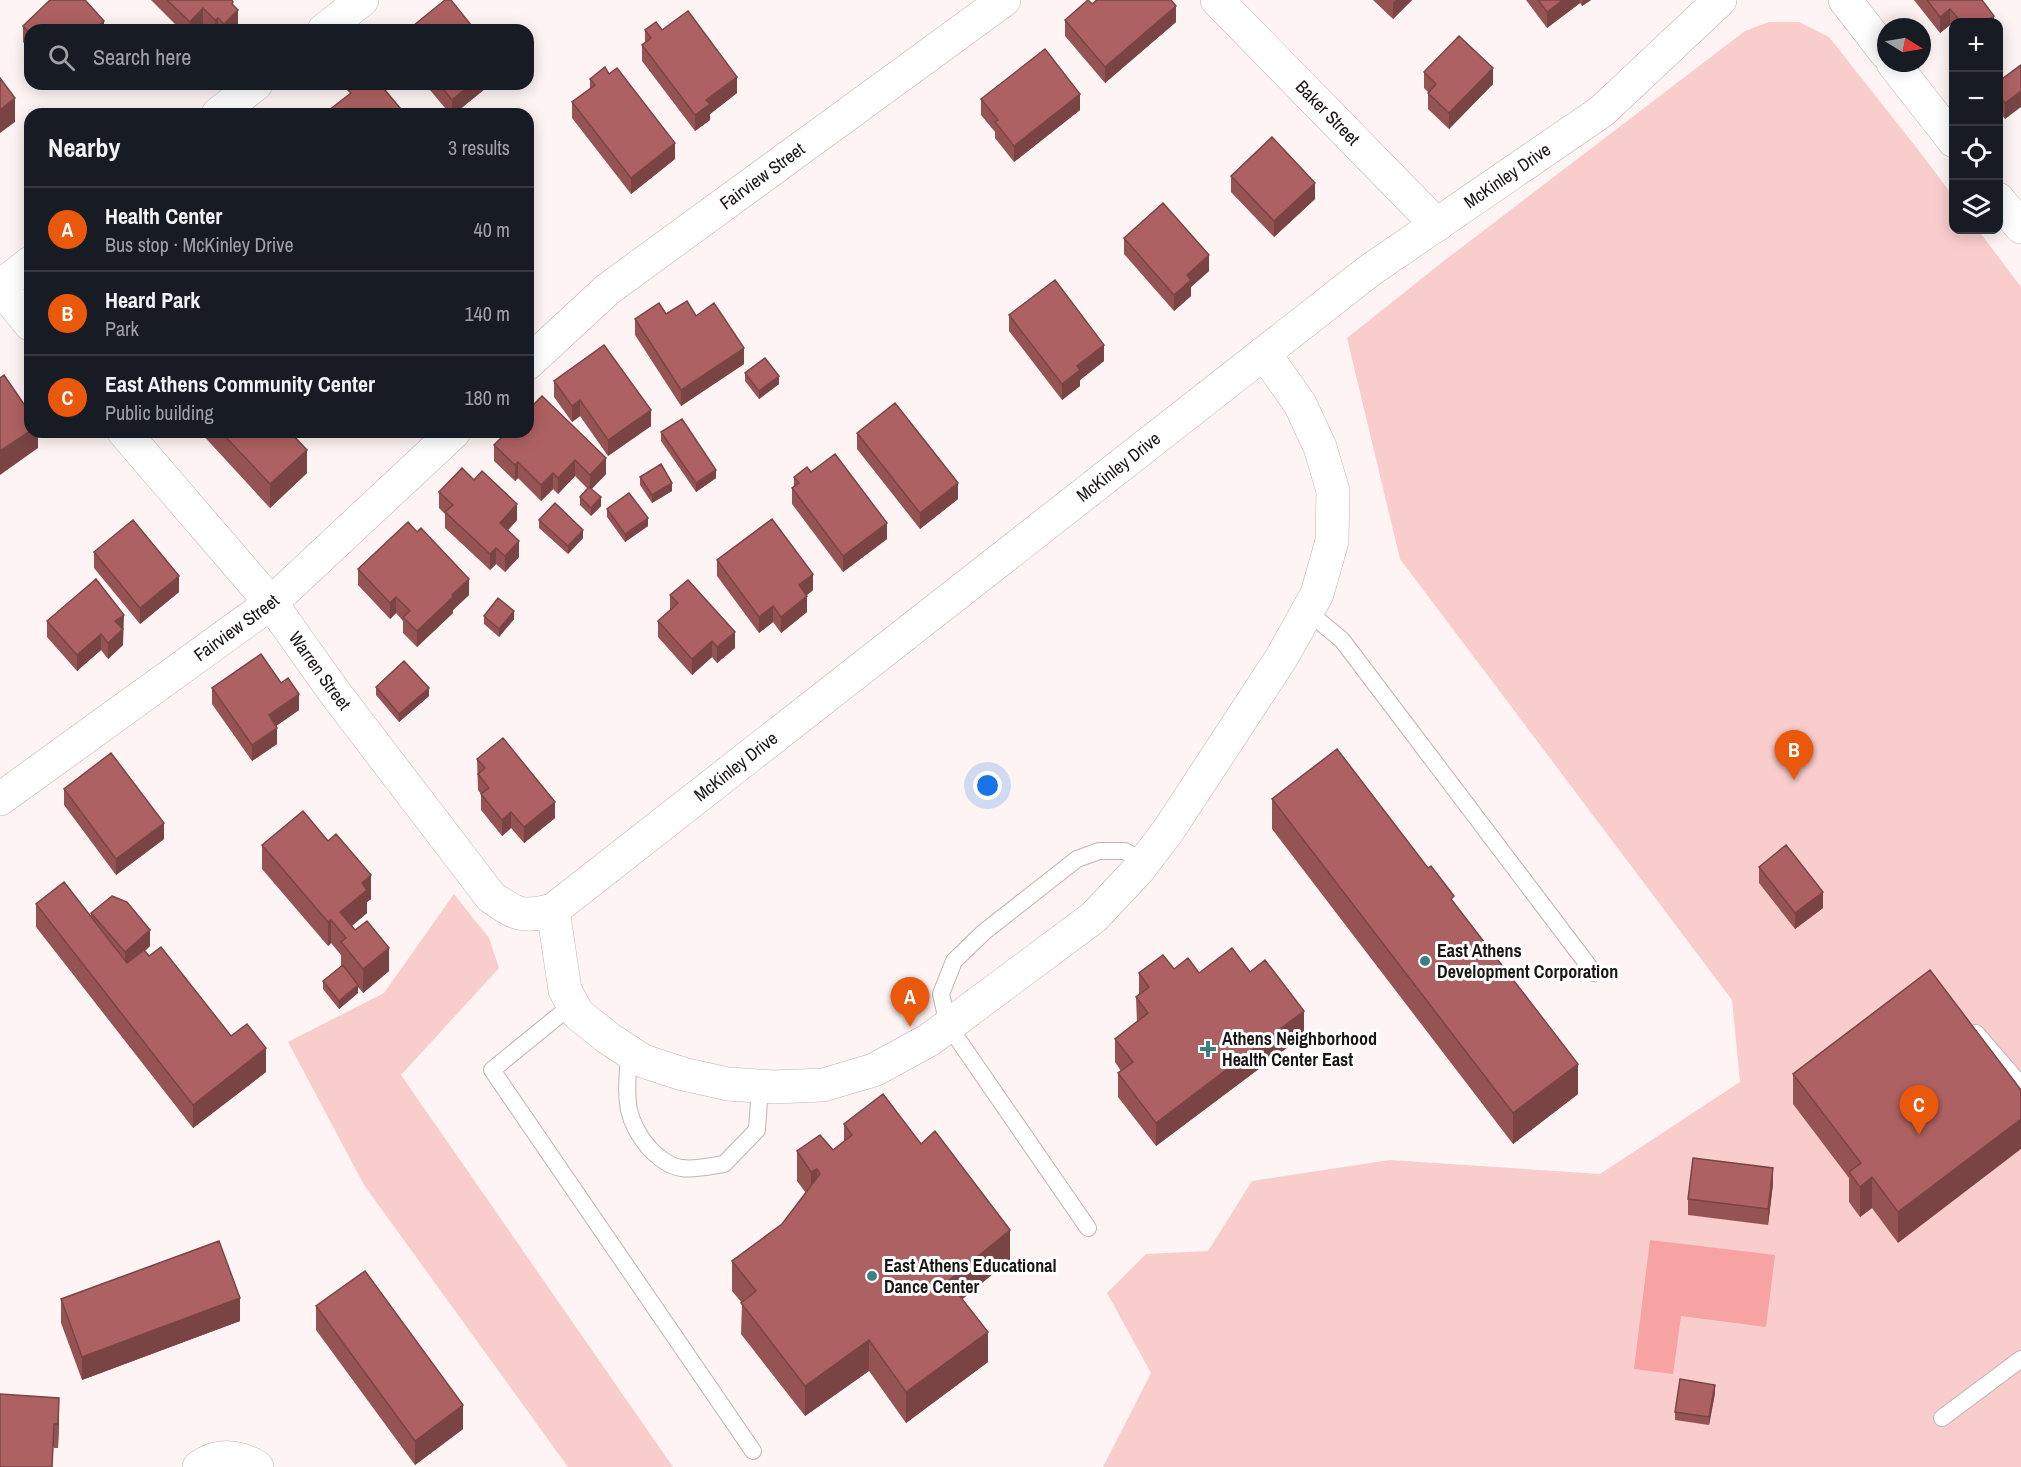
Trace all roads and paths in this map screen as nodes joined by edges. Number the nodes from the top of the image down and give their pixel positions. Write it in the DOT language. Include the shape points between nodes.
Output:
graph roads {
  1 [pos="362,0"];
  2 [pos="1004,0"];
  3 [pos="1217,0"];
  4 [pos="1720,0"];
  5 [pos="1845,0"];
  6 [pos="332,24"];
  7 [pos="1877,41"];
  8 [pos="1900,72"];
  9 [pos="248,90"];
  10 [pos="226,108"];
  11 [pos="1949,136"];
  12 [pos="2003,205"];
  13 [pos="1437,225"];
  14 [pos="2021,228"];
  15 [pos="24,268"];
  16 [pos="0,286"];
  17 [pos="24,316"];
  18 [pos="1264,353"];
  19 [pos="534,357"];
  20 [pos="129,438"];
  21 [pos="448,438"];
  22 [pos="271,603"];
  23 [pos="1307,611"];
  24 [pos="0,799"];
  25 [pos="1144,862"];
  26 [pos="553,910"];
  27 [pos="1594,973"];
  28 [pos="573,1004"];
  29 [pos="1968,1024"];
  30 [pos="948,1025"];
  31 [pos="629,1052"];
  32 [pos="2021,1084"];
  33 [pos="759,1086"];
  34 [pos="1088,1228"];
  35 [pos="2021,1359"];
  36 [pos="1942,1418"];
  37 [pos="753,1451"];
  38 [pos="199,1467"];
  39 [pos="257,1467"];
  1 -- 6 [label="street"];
  2 -- 19 [label="street, Fairview Street" via="608,289"];
  3 -- 13 [label="street, Baker Street"];
  4 -- 13 [label="street, McKinley Drive" via="1602,111"];
  5 -- 7 [label="street"];
  8 -- 11 [label="street"];
  9 -- 10 [label="street"];
  12 -- 14 [label="street"];
  13 -- 18 [label="street, McKinley Drive" via="1369,271"];
  15 -- 16 [label="street"];
  16 -- 17 [label="street"];
  18 -- 23 [label="street" via="1300,404 1320,447 1333,491 1332,541 1317,594"];
  18 -- 26 [label="street, McKinley Drive"];
  20 -- 22 [label="street, Warren Street"];
  21 -- 22 [label="street, Fairview Street"];
  22 -- 24 [label="street, Fairview Street"];
  22 -- 26 [label="street, Warren Street" via="491,897 512,912 532,915"];
  23 -- 25 [label="street" via="1282,657"];
  23 -- 27 [label="lane" via="1342,640"];
  25 -- 30 [label="street" via="1094,917"];
  25 -- 30 [label="lane" via="1125,851 1099,851 1077,859 984,932 954,961 941,994"];
  26 -- 28 [label="street" via="565,990"];
  28 -- 31 [label="street" via="579,1014"];
  28 -- 37 [label="lane" via="492,1070"];
  29 -- 32 [label="lane"];
  30 -- 33 [label="street" via="874,1070 823,1085"];
  30 -- 34 [label="lane"];
  31 -- 33 [label="street" via="643,1061 683,1074"];
  31 -- 33 [label="lane" via="627,1096 631,1121 658,1157 681,1168 724,1164 757,1130"];
  35 -- 36 [label="lane"];
  38 -- 39 [label="street" via="219,1458 233,1458"];
}
